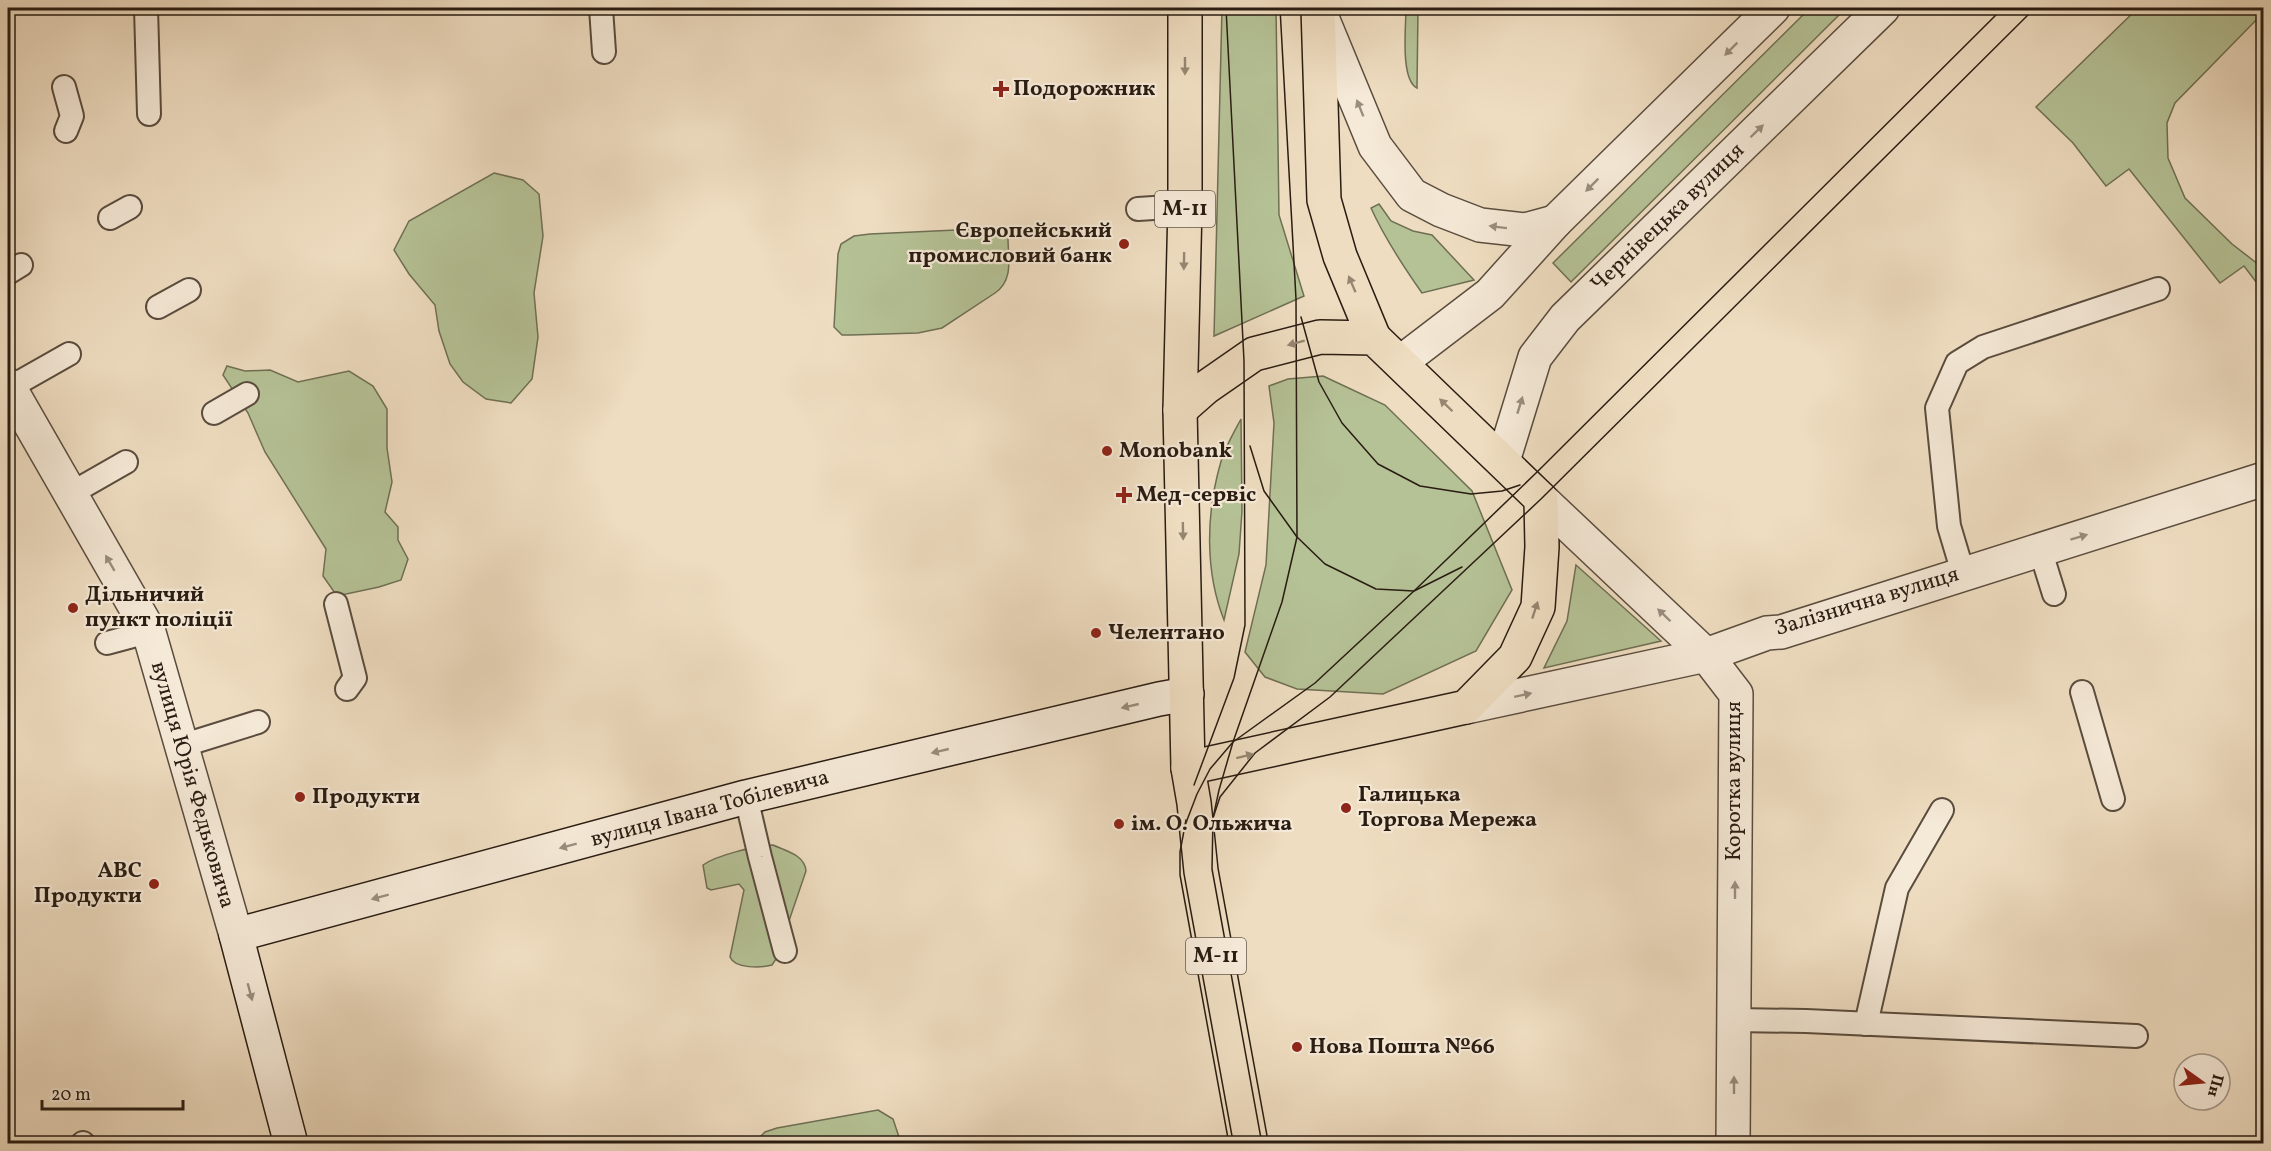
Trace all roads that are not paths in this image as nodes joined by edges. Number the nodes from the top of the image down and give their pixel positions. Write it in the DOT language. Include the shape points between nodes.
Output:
graph roads {
  1 [pos="146,8"];
  2 [pos="601,8"];
  3 [pos="1185,8"];
  4 [pos="1318,8"];
  5 [pos="1773,8"];
  6 [pos="1883,8"];
  7 [pos="604,52"];
  8 [pos="64,87"];
  9 [pos="149,114"];
  10 [pos="66,131"];
  11 [pos="1185,206"];
  12 [pos="130,207"];
  13 [pos="1138,209"];
  14 [pos="110,218"];
  15 [pos="1555,222"];
  16 [pos="2158,289"];
  17 [pos="189,290"];
  18 [pos="158,307"];
  19 [pos="1374,338"];
  20 [pos="69,354"];
  21 [pos="1401,362"];
  22 [pos="8,387"];
  23 [pos="247,394"];
  24 [pos="1180,410"];
  25 [pos="214,413"];
  26 [pos="1503,461"];
  27 [pos="126,462"];
  28 [pos="2264,479"];
  29 [pos="70,494"];
  30 [pos="1541,499"];
  31 [pos="2040,549"];
  32 [pos="1963,573"];
  33 [pos="2054,594"];
  34 [pos="336,604"];
  35 [pos="148,632"];
  36 [pos="107,643"];
  37 [pos="1706,655"];
  38 [pos="347,689"];
  39 [pos="2082,692"];
  40 [pos="1187,694"];
  41 [pos="1466,707"];
  42 [pos="258,722"];
  43 [pos="181,746"];
  44 [pos="1188,768"];
  45 [pos="746,797"];
  46 [pos="2113,799"];
  47 [pos="1942,810"];
  48 [pos="236,935"];
  49 [pos="785,951"];
  50 [pos="1734,1020"];
  51 [pos="1866,1024"];
  52 [pos="2136,1036"];
  53 [pos="291,1143"];
  54 [pos="1251,1143"];
  55 [pos="1733,1143"];
  1 -- 9 [label="lane"];
  2 -- 7 [label="lane"];
  3 -- 11 [label="main road, М-11, one-way"];
  15 -- 4 [label="street, one-way" via="1526,230 1480,225 1412,195 1375,146"];
  19 -- 4 [label="main road, one-way" via="1340,256 1324,200"];
  5 -- 15 [label="street, one-way"];
  26 -- 6 [label="street, Чернівецька вулиця, one-way" via="1535,357 1565,318"];
  8 -- 10 [label="lane" via="72,116"];
  11 -- 13 [label="lane"];
  11 -- 24 [label="main road, М-11, one-way"];
  12 -- 14 [label="lane"];
  15 -- 21 [label="street" via="1490,294"];
  16 -- 32 [label="lane" via="1983,347 1957,363 1937,408 1949,526"];
  17 -- 18 [label="lane"];
  19 -- 21 [label="main road"];
  19 -- 24 [label="main road, one-way" via="1320,337 1254,354"];
  20 -- 22 [label="lane"];
  26 -- 21 [label="main road, one-way"];
  22 -- 29 [label="street, вулиця Юрія Федьковича"];
  23 -- 25 [label="lane"];
  24 -- 40 [label="main road, М-11, one-way"];
  26 -- 30 [label="main road"];
  27 -- 29 [label="lane"];
  31 -- 28 [label="street, Залізнична вулиця, one-way"];
  35 -- 29 [label="street, вулиця Юрія Федьковича, one-way"];
  37 -- 30 [label="street, Коротка вулиця, one-way"];
  41 -- 30 [label="main road, one-way" via="1515,657 1538,607"];
  31 -- 32 [label="street, Залізнична вулиця"];
  31 -- 33 [label="lane"];
  32 -- 37 [label="street, Залізнична вулиця"];
  34 -- 38 [label="lane" via="355,678"];
  35 -- 36 [label="lane"];
  35 -- 43 [label="street, вулиця Юрія Федьковича"];
  41 -- 37 [label="street, Залізнична вулиця, one-way"];
  50 -- 37 [label="street, Коротка вулиця, one-way" via="1736,694"];
  39 -- 46 [label="lane"];
  40 -- 44 [label="main road, М-11"];
  40 -- 45 [label="street, вулиця Івана Тобілевича, one-way"];
  44 -- 41 [label="main road, one-way"];
  42 -- 43 [label="lane"];
  43 -- 48 [label="street, вулиця Юрія Федьковича"];
  44 -- 54 [label="main road, М-11" via="1201,871"];
  45 -- 48 [label="street, вулиця Івана Тобілевича, one-way"];
  45 -- 49 [label="lane"];
  47 -- 51 [label="lane" via="1897,888"];
  48 -- 53 [label="street, вулиця Юрія Федьковича, one-way"];
  50 -- 51 [label="lane"];
  55 -- 50 [label="street, Коротка вулиця, one-way"];
  51 -- 52 [label="lane"];
}
